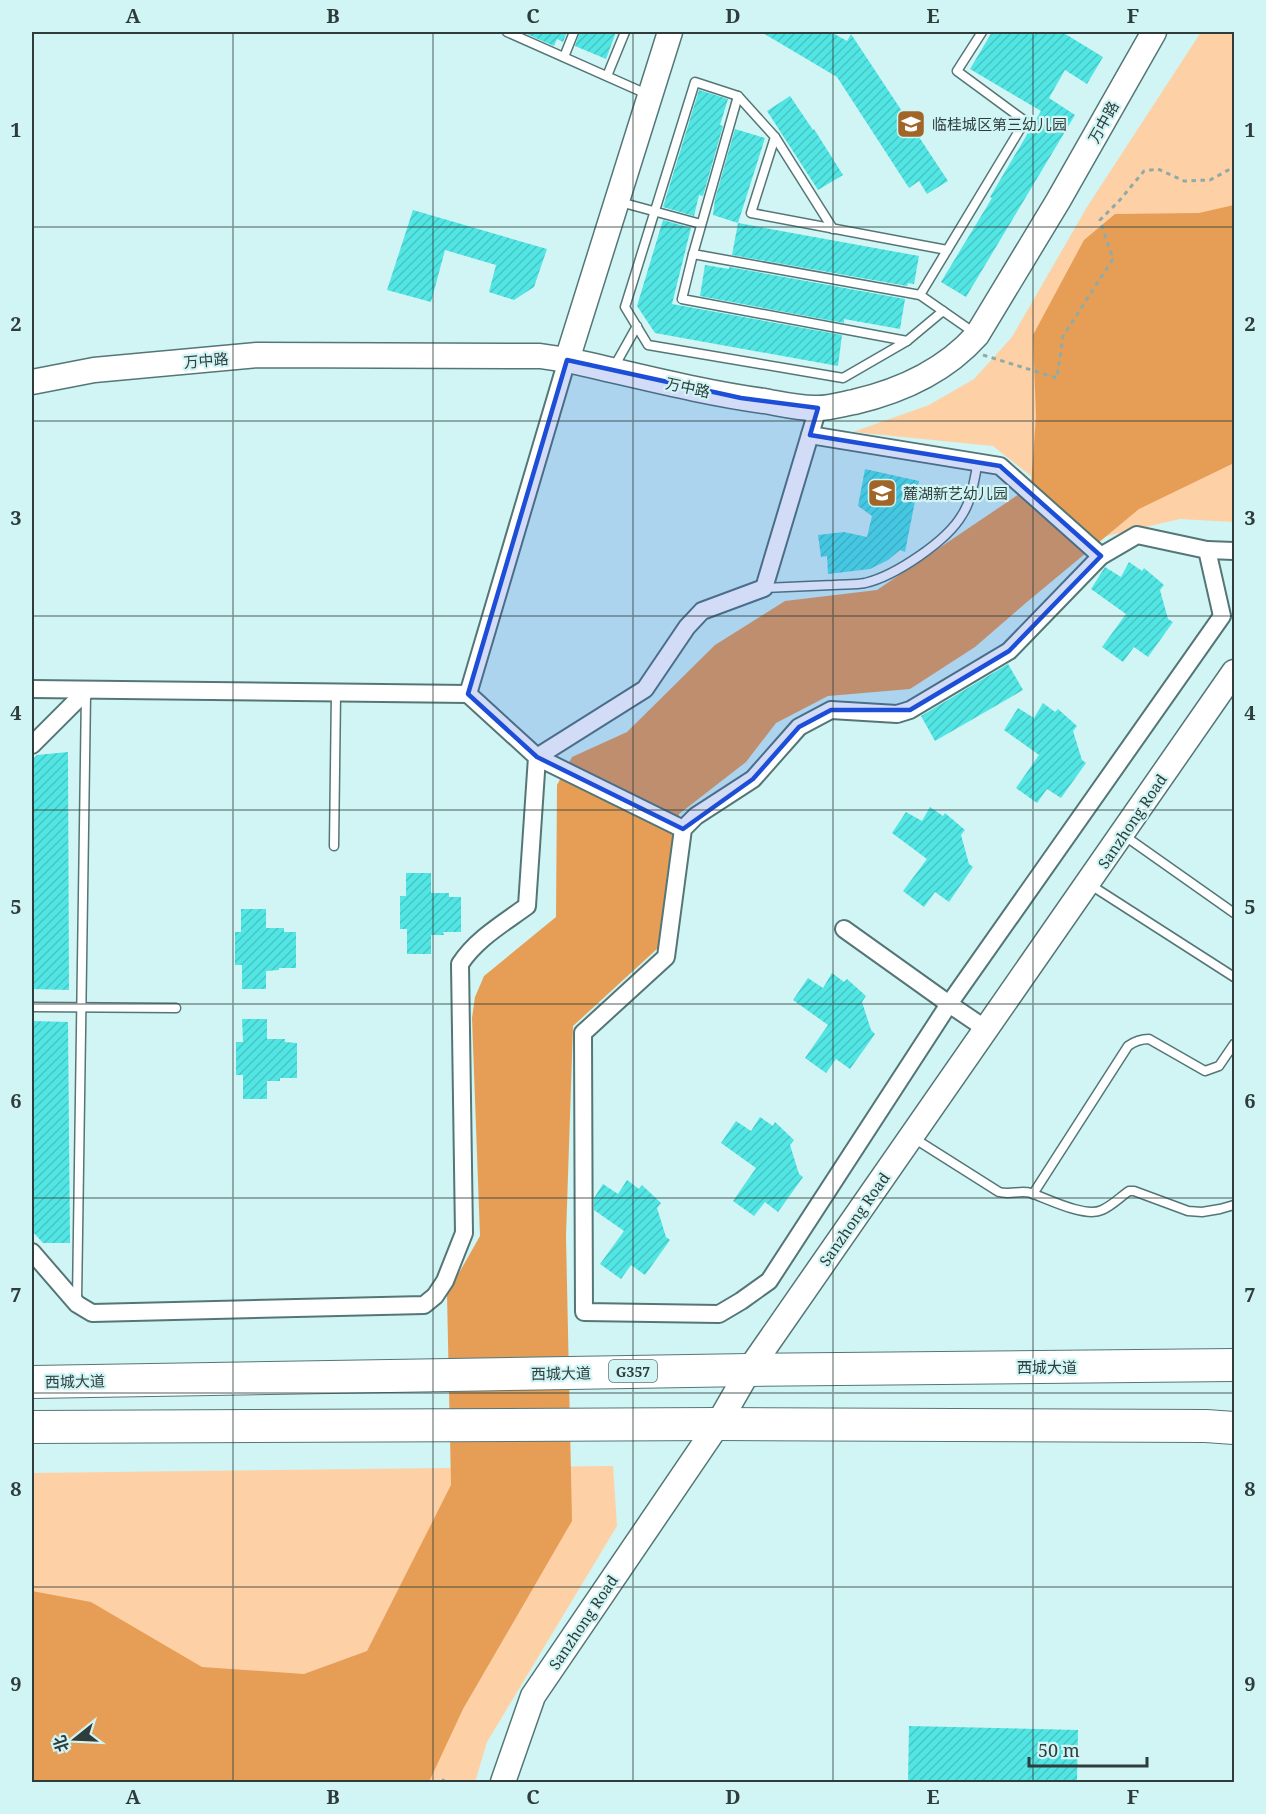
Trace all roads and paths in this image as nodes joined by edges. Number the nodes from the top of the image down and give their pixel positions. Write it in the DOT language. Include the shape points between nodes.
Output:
graph roads {
  1 [pos="507,32"];
  2 [pos="574,32"];
  3 [pos="625,32"];
  4 [pos="670,32"];
  5 [pos="982,32"];
  6 [pos="1154,32"];
  7 [pos="564,57"];
  8 [pos="607,76"];
  9 [pos="649,95"];
  10 [pos="738,96"];
  11 [pos="776,137"];
  12 [pos="1234,167"];
  13 [pos="616,201"];
  14 [pos="655,211"];
  15 [pos="701,224"];
  16 [pos="833,229"];
  17 [pos="947,250"];
  18 [pos="693,254"];
  19 [pos="920,296"];
  20 [pos="943,311"];
  21 [pos="637,326"];
  22 [pos="907,341"];
  23 [pos="970,342"];
  24 [pos="567,360"];
  25 [pos="612,370"];
  26 [pos="32,382"];
  27 [pos="818,408"];
  28 [pos="810,435"];
  29 [pos="978,462"];
  30 [pos="1207,550"];
  31 [pos="1234,551"];
  32 [pos="1101,555"];
  33 [pos="764,588"];
  34 [pos="1234,672"];
  35 [pos="32,689"];
  36 [pos="86,691"];
  37 [pos="336,693"];
  38 [pos="468,694"];
  39 [pos="32,745"];
  40 [pos="537,757"];
  41 [pos="682,829"];
  42 [pos="1122,834"];
  43 [pos="334,846"];
  44 [pos="1089,884"];
  45 [pos="1234,914"];
  46 [pos="844,929"];
  47 [pos="1234,977"];
  48 [pos="949,1005"];
  49 [pos="32,1007"];
  50 [pos="82,1008"];
  51 [pos="176,1008"];
  52 [pos="986,1029"];
  53 [pos="1234,1044"];
  54 [pos="911,1137"];
  55 [pos="1033,1194"];
  56 [pos="1234,1205"];
  57 [pos="32,1251"];
  58 [pos="77,1304"];
  59 [pos="1234,1365"];
  60 [pos="749,1370"];
  61 [pos="32,1382"];
  62 [pos="718,1424"];
  63 [pos="32,1426"];
  64 [pos="1234,1428"];
  65 [pos="503,1782"];
  1 -- 7 [label="lane"];
  2 -- 7 [label="lane"];
  3 -- 8 [label="lane"];
  4 -- 9 [label="street"];
  5 -- 17 [label="lane" via="957,71 1024,121"];
  6 -- 23 [label="street, 万中路" via="1058,201"];
  7 -- 8 [label="lane"];
  8 -- 9 [label="lane"];
  9 -- 13 [label="street"];
  10 -- 11 [label="lane"];
  10 -- 14 [label="lane" via="695,82"];
  10 -- 15 [label="lane"];
  11 -- 16 [label="lane"];
  11 -- 16 [label="lane" via="751,213"];
  12 -- 23 [label="path" via="1210,180 1184,181 1158,169 1144,171 1100,220 1113,259 1064,336 1057,378"];
  13 -- 14 [label="lane"];
  13 -- 24 [label="street"];
  14 -- 15 [label="lane"];
  14 -- 21 [label="lane" via="625,307"];
  15 -- 18 [label="lane"];
  16 -- 17 [label="lane"];
  17 -- 19 [label="lane"];
  18 -- 19 [label="lane"];
  18 -- 22 [label="lane" via="682,299"];
  19 -- 20 [label="lane"];
  20 -- 22 [label="lane"];
  20 -- 23 [label="lane"];
  21 -- 22 [label="lane" via="648,345 843,378"];
  21 -- 25 [label="lane"];
  23 -- 27 [label="street, 万中路" via="939,368 910,384 888,393"];
  24 -- 25 [label="street, 万中路"];
  24 -- 26 [label="street, 万中路" via="540,356 257,355 94,370"];
  24 -- 38 [label="street"];
  25 -- 27 [label="street, 万中路" via="741,398"];
  27 -- 28 [label="street"];
  28 -- 29 [label="street"];
  28 -- 33 [label="street"];
  29 -- 32 [label="street" via="1000,466"];
  29 -- 33 [label="lane" via="962,516 949,532 909,562 866,582"];
  30 -- 31 [label="street"];
  30 -- 32 [label="street" via="1137,535"];
  30 -- 48 [label="street" via="1222,616"];
  32 -- 41 [label="street" via="1009,651 910,710 897,714 831,710 799,727 753,779"];
  33 -- 40 [label="street" via="702,611 645,689"];
  34 -- 42 [label="street, Sanzhong Road"];
  35 -- 36 [label="street"];
  36 -- 37 [label="street"];
  36 -- 39 [label="street"];
  36 -- 50 [label="lane"];
  37 -- 38 [label="street"];
  37 -- 43 [label="lane"];
  38 -- 40 [label="street"];
  40 -- 41 [label="street"];
  40 -- 58 [label="street" via="526,906 476,944 460,964 464,1233 435,1296 424,1305 92,1313"];
  41 -- 48 [label="street" via="666,957 583,1034 584,1312 719,1314 769,1281"];
  42 -- 44 [label="street, Sanzhong Road"];
  42 -- 45 [label="lane"];
  44 -- 47 [label="lane"];
  44 -- 52 [label="street, Sanzhong Road"];
  46 -- 48 [label="street"];
  48 -- 52 [label="street"];
  49 -- 50 [label="lane"];
  50 -- 51 [label="lane"];
  50 -- 58 [label="lane"];
  52 -- 54 [label="street, Sanzhong Road"];
  53 -- 55 [label="lane" via="1219,1066 1205,1071 1149,1039 1128,1046"];
  54 -- 55 [label="lane" via="999,1192"];
  54 -- 60 [label="street, Sanzhong Road"];
  55 -- 56 [label="lane" via="1062,1206 1094,1212 1129,1191 1188,1211"];
  57 -- 58 [label="street"];
  59 -- 60 [label="highway, 西城大道 / G357"];
  60 -- 61 [label="highway, 西城大道 / G357"];
  60 -- 62 [label="street, Sanzhong Road"];
  62 -- 63 [label="highway"];
  62 -- 64 [label="highway"];
  62 -- 65 [label="street, Sanzhong Road" via="533,1696"];
}
